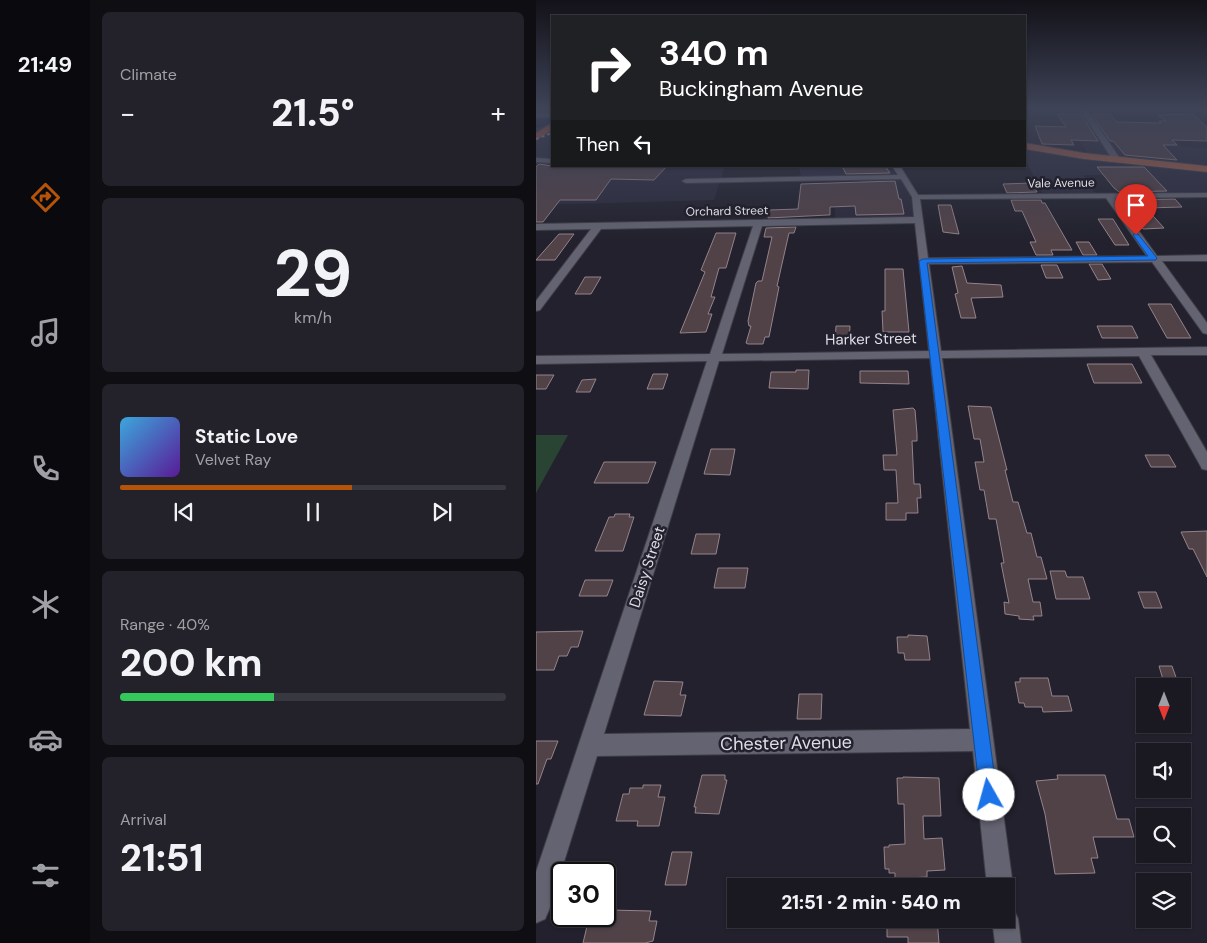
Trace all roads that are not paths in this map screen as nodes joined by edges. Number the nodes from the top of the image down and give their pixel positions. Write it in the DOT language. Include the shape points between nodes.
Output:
graph roads {
  1 [pos="1071,153"];
  2 [pos="1112,153"];
  3 [pos="536,160"];
  4 [pos="551,160"];
  5 [pos="1117,160"];
  6 [pos="1207,169"];
  7 [pos="900,172"];
  8 [pos="686,181"];
  9 [pos="1207,195"];
  10 [pos="1109,196"];
  11 [pos="916,197"];
  12 [pos="918,220"];
  13 [pos="758,223"];
  14 [pos="598,226"];
  15 [pos="536,227"];
  16 [pos="1153,258"];
  17 [pos="1207,258"];
  18 [pos="923,261"];
  19 [pos="536,308"];
  20 [pos="1207,332"];
  21 [pos="1207,351"];
  22 [pos="1143,352"];
  23 [pos="935,354"];
  24 [pos="714,358"];
  25 [pos="536,360"];
  26 [pos="1207,465"];
  27 [pos="982,740"];
  28 [pos="590,745"];
  29 [pos="999,878"];
  30 [pos="536,910"];
  31 [pos="1006,928"];
  32 [pos="1008,943"];
  1 -- 5 [label="main road"];
  2 -- 5 [label="street"];
  3 -- 4 [label="street"];
  5 -- 6 [label="main road"];
  7 -- 8 [label="street"];
  7 -- 11 [label="street"];
  9 -- 10 [label="street, Vale Avenue"];
  10 -- 11 [label="street, Vale Avenue"];
  10 -- 16 [label="street"];
  11 -- 12 [label="street"];
  12 -- 13 [label="street, Orchard Street"];
  12 -- 18 [label="street"];
  13 -- 14 [label="street, Orchard Street"];
  13 -- 24 [label="street, Daisy Street"];
  14 -- 15 [label="street, Orchard Street"];
  14 -- 19 [label="street"];
  16 -- 17 [label="street"];
  16 -- 18 [label="street"];
  16 -- 20 [label="street"];
  18 -- 23 [label="street"];
  21 -- 22 [label="street, Harker Street"];
  22 -- 23 [label="street, Harker Street"];
  22 -- 26 [label="street"];
  23 -- 24 [label="street, Harker Street"];
  23 -- 27 [label="street"];
  24 -- 25 [label="street, Harker Street"];
  24 -- 28 [label="street, Daisy Street"];
  27 -- 28 [label="street, Chester Avenue"];
  27 -- 29 [label="street"];
  28 -- 30 [label="street, Daisy Street"];
  31 -- 32 [label="street"];
}
